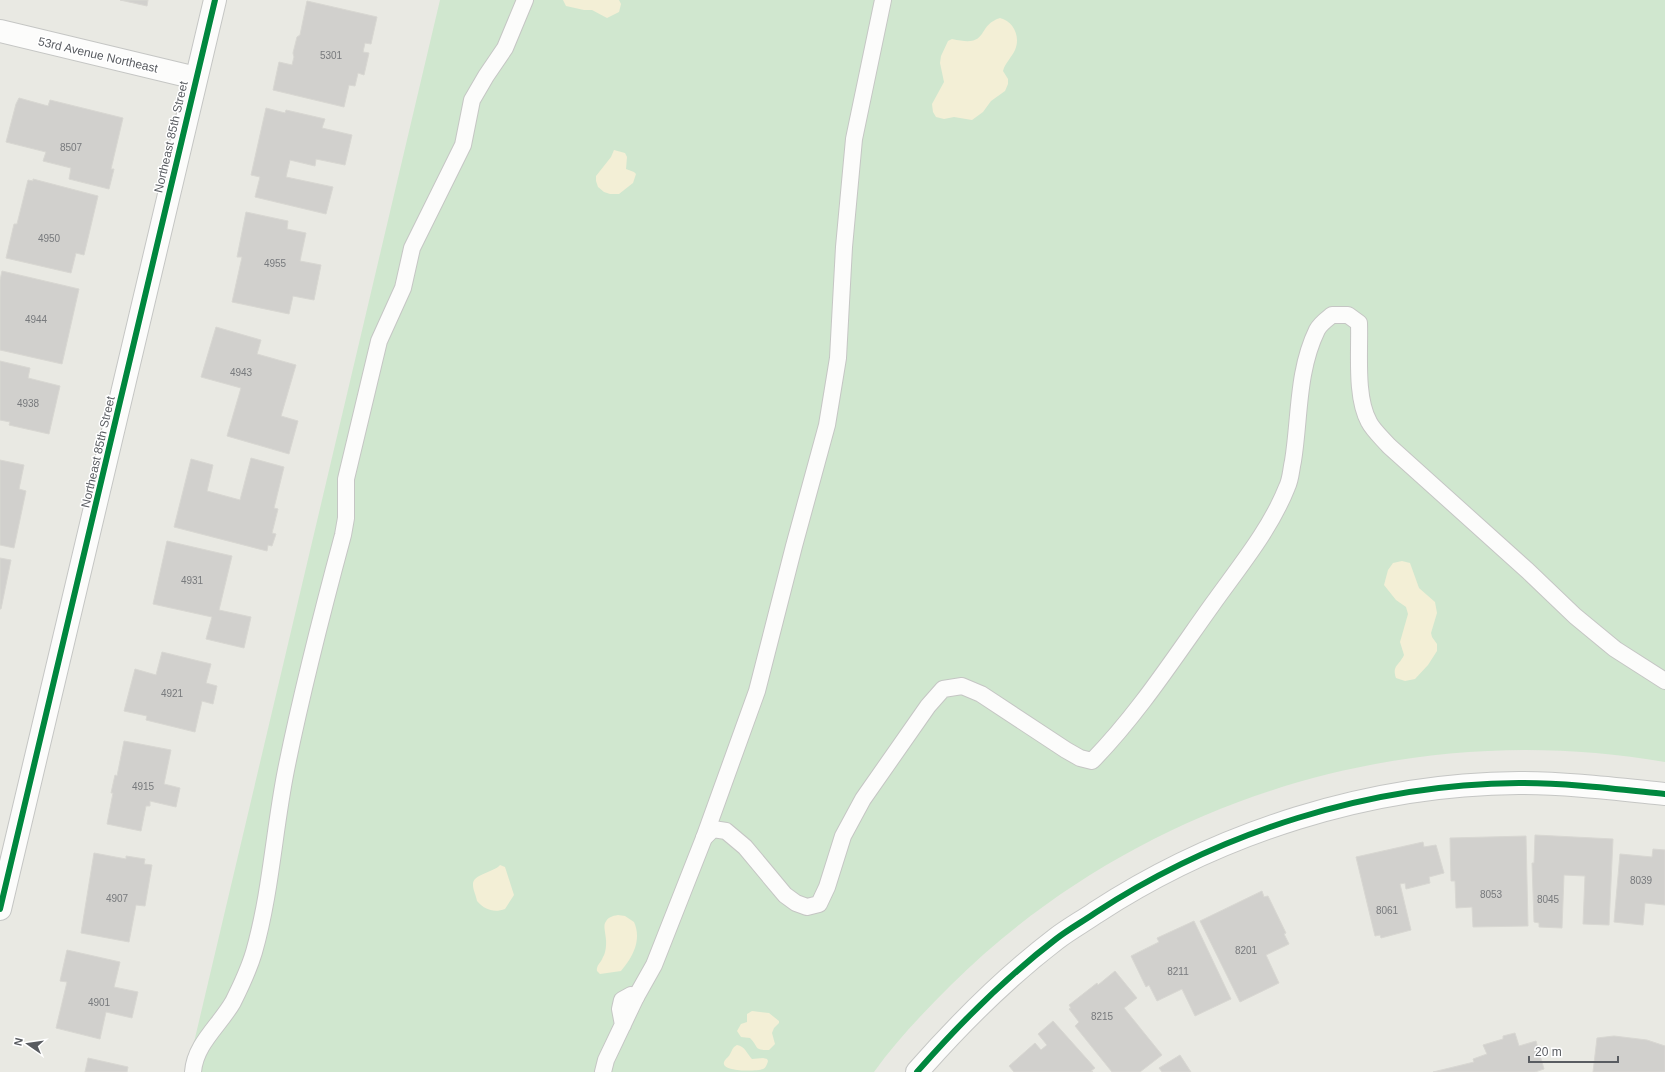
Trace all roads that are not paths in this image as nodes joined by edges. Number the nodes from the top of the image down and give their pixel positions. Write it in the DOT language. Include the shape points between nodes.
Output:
graph roads {
  1 [pos="215,0"];
  2 [pos="525,0"];
  3 [pos="883,0"];
  4 [pos="0,32"];
  5 [pos="196,78"];
  6 [pos="1665,681"];
  7 [pos="1665,794"];
  8 [pos="704,838"];
  9 [pos="0,909"];
  10 [pos="193,1072"];
  11 [pos="603,1072"];
  12 [pos="917,1072"];
  1 -- 5 [label="street, Northeast 85th Street"];
  2 -- 10 [label="lane" via="504,48 472,100 463,145 412,248 403,288 379,341 346,479 346,518 343,535 305,678 286,770 259,933 252,959 233,1002 199,1051"];
  3 -- 8 [label="lane" via="854,139 844,247 838,358 827,425 757,691"];
  4 -- 5 [label="street, 53rd Avenue Northeast"];
  5 -- 9 [label="street, Northeast 85th Street"];
  6 -- 8 [label="lane" via="1615,649 1575,616 1389,446 1369,423 1364,410 1360,385 1359,322 1348,315 1332,315 1318,329 1308,358 1300,393 1288,486 1279,505 1256,542 1151,690 1092,761 1066,750 981,694 962,686 943,689 928,706 863,800 844,836 819,904 808,907 796,903 785,895 745,847 726,831 713,829"];
  7 -- 12 [label="street" via="1586,786 1518,783 1440,788 1332,807 1224,843 1132,889 1057,938 992,992"];
  8 -- 11 [label="lane" via="654,965 636,996 631,995 622,1000 622,1025"];
}
